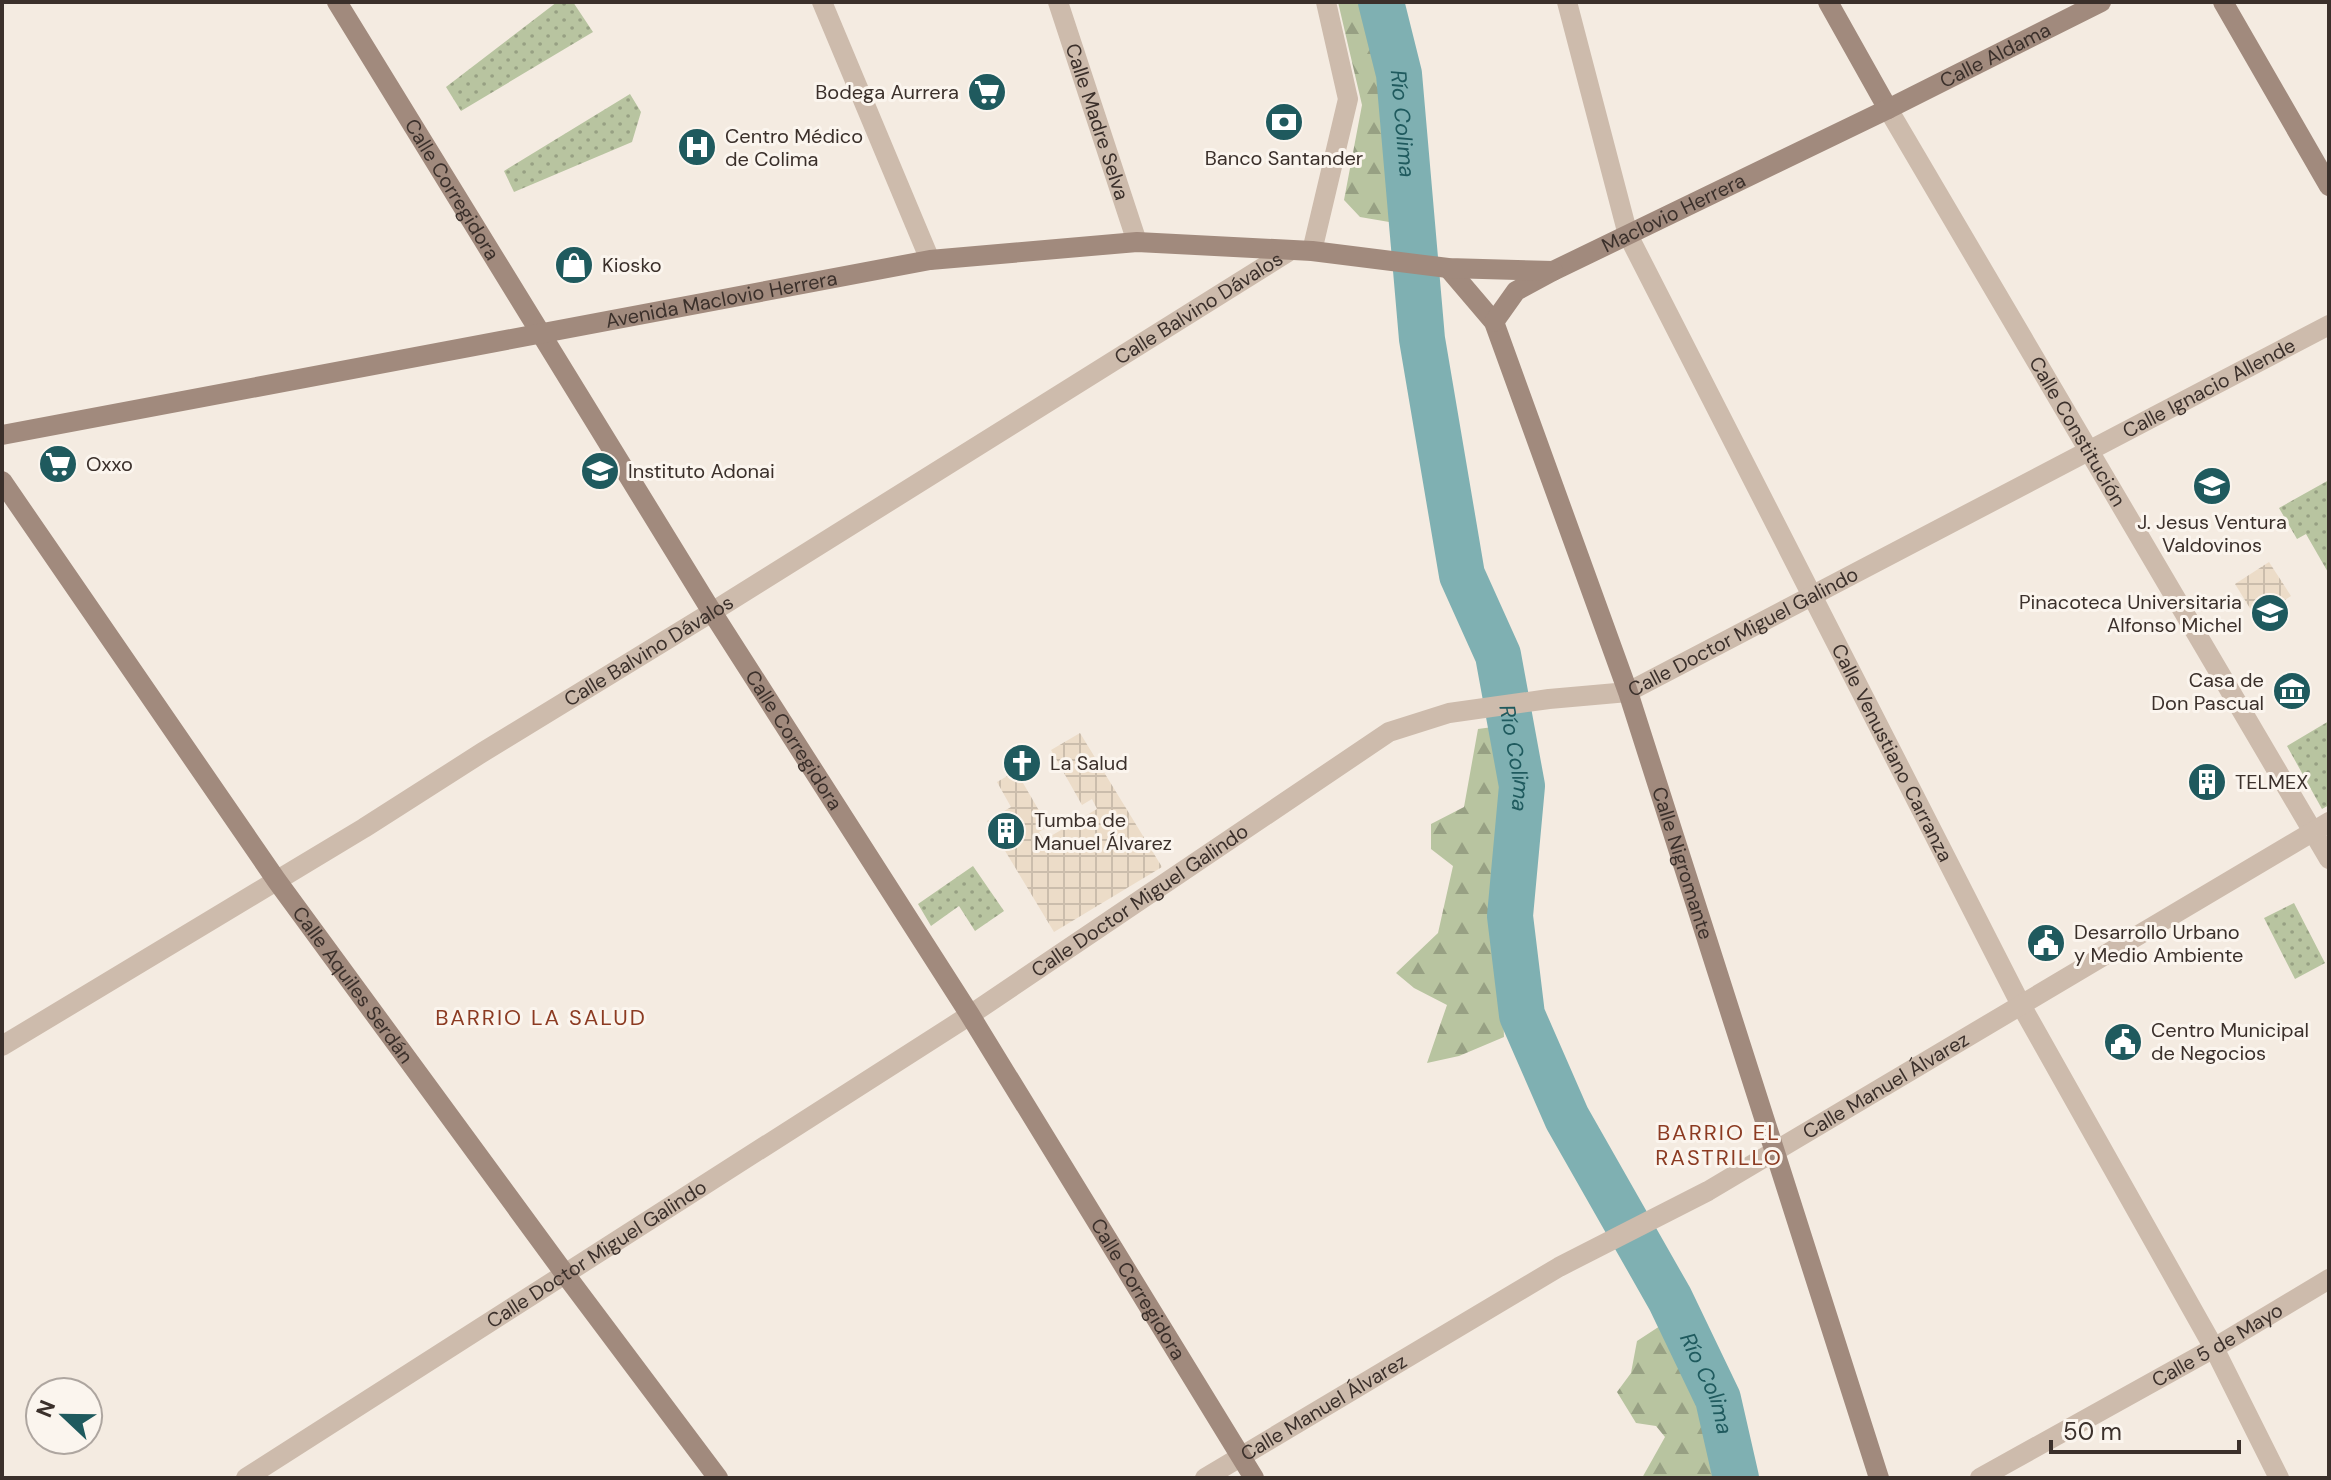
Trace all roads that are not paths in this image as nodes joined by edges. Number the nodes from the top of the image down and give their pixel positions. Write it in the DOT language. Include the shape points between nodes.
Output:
graph roads {
  1 [pos="337,2"];
  2 [pos="822,2"];
  3 [pos="1058,2"];
  4 [pos="1326,2"];
  5 [pos="1567,2"];
  6 [pos="1828,2"];
  7 [pos="2101,2"];
  8 [pos="2223,2"];
  9 [pos="1888,109"];
  10 [pos="2329,186"];
  11 [pos="1628,235"];
  12 [pos="1137,242"];
  13 [pos="1302,251"];
  14 [pos="930,260"];
  15 [pos="1448,268"];
  16 [pos="1553,271"];
  17 [pos="1494,322"];
  18 [pos="2329,325"];
  19 [pos="542,333"];
  20 [pos="2,435"];
  21 [pos="2091,451"];
  22 [pos="2,481"];
  23 [pos="1810,595"];
  24 [pos="712,612"];
  25 [pos="1628,692"];
  26 [pos="2321,826"];
  27 [pos="2329,859"];
  28 [pos="277,881"];
  29 [pos="2021,1005"];
  30 [pos="970,1015"];
  31 [pos="4,1042"];
  32 [pos="1774,1152"];
  33 [pos="565,1274"];
  34 [pos="2329,1279"];
  35 [pos="2214,1348"];
  36 [pos="1241,1457"];
  37 [pos="246,1478"];
  38 [pos="718,1478"];
  39 [pos="1205,1478"];
  40 [pos="1254,1478"];
  41 [pos="1879,1478"];
  42 [pos="1980,1478"];
  43 [pos="2279,1478"];
  1 -- 19 [label="street, Calle Corregidora"];
  2 -- 14 [label="street"];
  3 -- 12 [label="street, Calle Madre Selva"];
  4 -- 13 [label="street" via="1348,99"];
  5 -- 11 [label="street, Calle Venustiano Carranza"];
  6 -- 9 [label="street, Calle Constitución"];
  7 -- 9 [label="street, Calle Aldama"];
  8 -- 10 [label="street"];
  9 -- 11 [label="street, Maclovio Herrera"];
  9 -- 21 [label="street, Calle Constitución"];
  11 -- 16 [label="street, Maclovio Herrera"];
  11 -- 23 [label="street, Calle Venustiano Carranza"];
  12 -- 13 [label="street, Avenida Maclovio Herrera"];
  12 -- 14 [label="street, Avenida Maclovio Herrera"];
  13 -- 15 [label="street, Avenida Maclovio Herrera"];
  13 -- 24 [label="street, Calle Balvino Dávalos"];
  14 -- 19 [label="street, Avenida Maclovio Herrera"];
  15 -- 16 [label="street, Maclovio Herrera"];
  15 -- 17 [label="street, Calle Nigromante"];
  16 -- 17 [label="street" via="1516,291"];
  17 -- 25 [label="street, Calle Nigromante"];
  18 -- 21 [label="street, Calle Ignacio Allende"];
  19 -- 20 [label="street, Avenida Maclovio Herrera"];
  19 -- 24 [label="street, Calle Corregidora"];
  21 -- 23 [label="street, Calle Doctor Miguel Galindo"];
  21 -- 26 [label="street, Calle Constitución"];
  22 -- 28 [label="street, Calle Aquiles Serdán"];
  23 -- 25 [label="street, Calle Doctor Miguel Galindo"];
  23 -- 29 [label="street, Calle Venustiano Carranza"];
  24 -- 28 [label="street, Calle Balvino Dávalos"];
  24 -- 30 [label="street, Calle Corregidora"];
  25 -- 30 [label="street, Calle Doctor Miguel Galindo" via="1449,713 1389,732"];
  25 -- 32 [label="street, Calle Nigromante"];
  26 -- 27 [label="street, Calle Constitución"];
  26 -- 29 [label="street, Calle Manuel Álvarez"];
  28 -- 31 [label="street, Calle Balvino Dávalos"];
  28 -- 33 [label="street, Calle Aquiles Serdán"];
  29 -- 32 [label="street, Calle Manuel Álvarez"];
  29 -- 35 [label="street, Calle Venustiano Carranza"];
  30 -- 33 [label="street, Calle Doctor Miguel Galindo"];
  30 -- 36 [label="street, Calle Corregidora"];
  32 -- 36 [label="street, Calle Manuel Álvarez" via="1559,1267"];
  32 -- 41 [label="street, Calle Nigromante"];
  33 -- 37 [label="street, Calle Doctor Miguel Galindo"];
  33 -- 38 [label="street, Calle Aquiles Serdán"];
  34 -- 35 [label="street, Calle 5 de Mayo"];
  35 -- 42 [label="street, Calle 5 de Mayo"];
  35 -- 43 [label="street, Calle Venustiano Carranza"];
  36 -- 39 [label="street, Calle Manuel Álvarez"];
  36 -- 40 [label="street, Calle Corregidora"];
}
